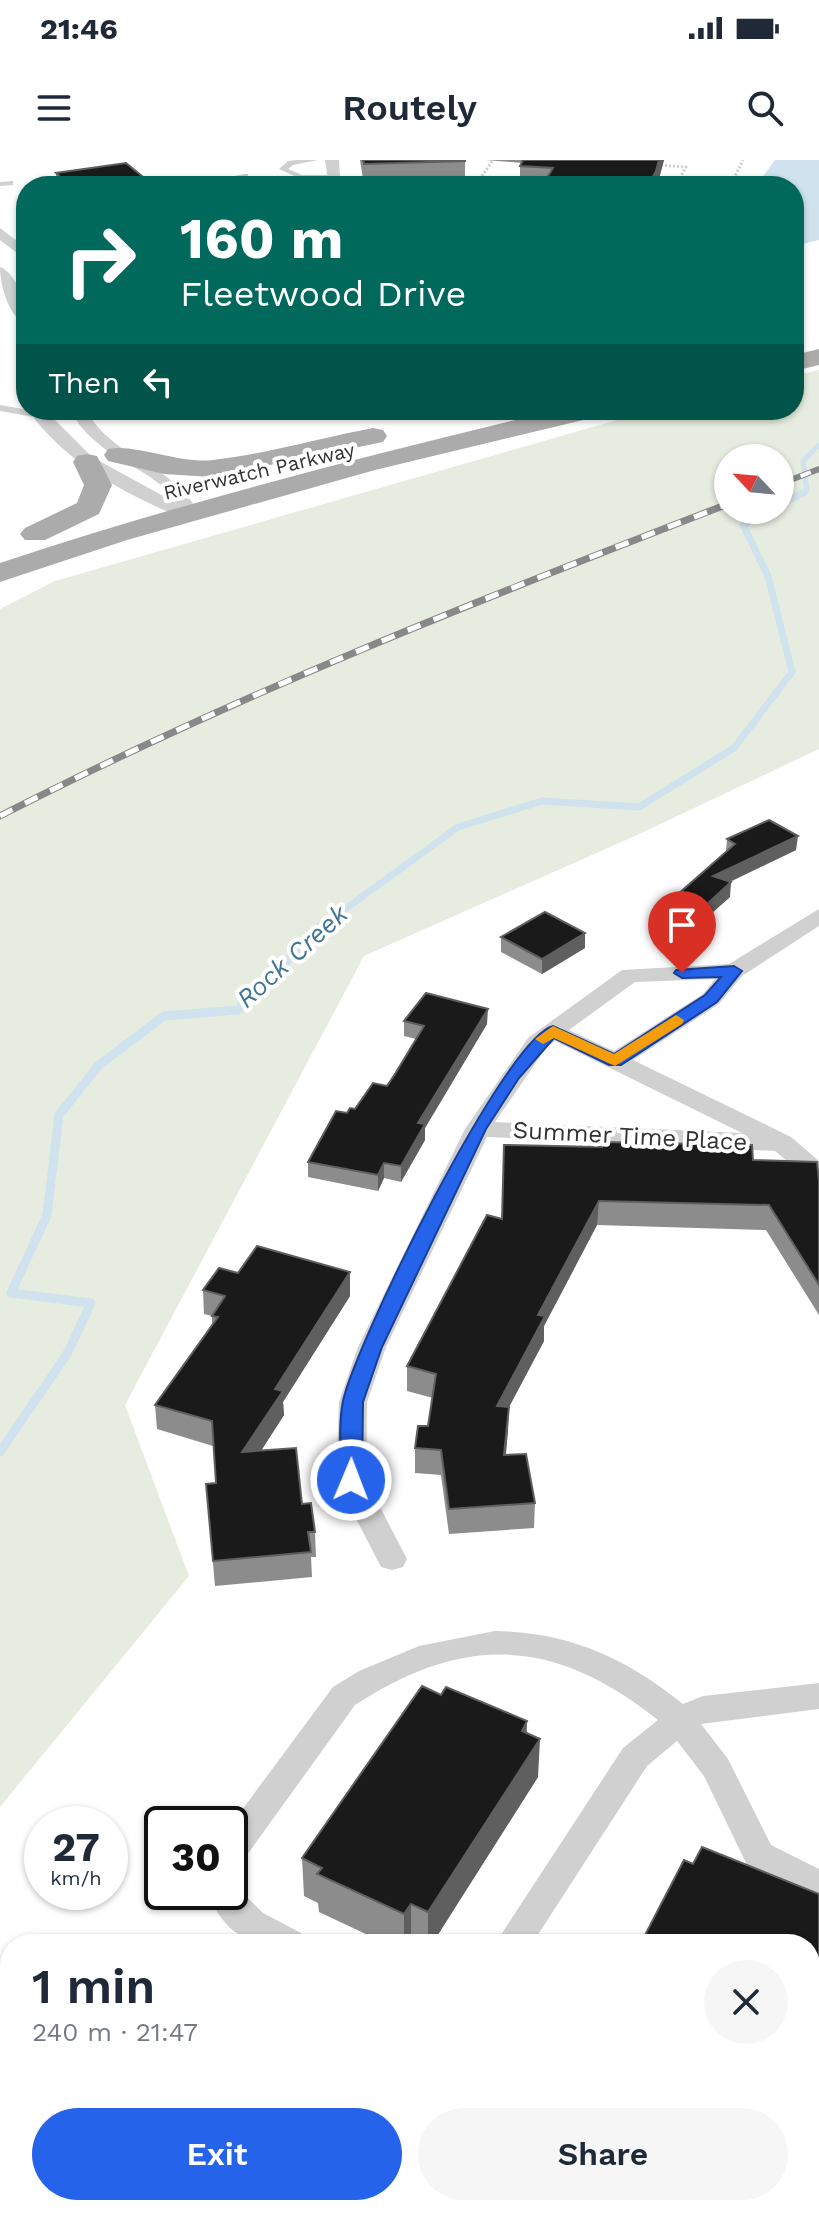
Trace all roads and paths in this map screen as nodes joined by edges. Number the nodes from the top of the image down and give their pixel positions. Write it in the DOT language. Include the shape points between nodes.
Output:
graph roads {
  1 [pos="314,160"];
  2 [pos="690,160"];
  3 [pos="649,164"];
  4 [pos="686,167"];
  5 [pos="299,176"];
  6 [pos="681,176"];
  7 [pos="10,183"];
  8 [pos="0,184"];
  9 [pos="0,232"];
  10 [pos="16,247"];
  11 [pos="0,270"];
  12 [pos="16,300"];
  13 [pos="44,420"];
  14 [pos="83,420"];
  15 [pos="477,420"];
  16 [pos="550,420"];
  17 [pos="118,455"];
  18 [pos="87,462"];
  19 [pos="162,493"];
  20 [pos="192,516"];
  21 [pos="35,534"];
  22 [pos="0,546"];
  23 [pos="0,573"];
  24 [pos="819,916"];
  25 [pos="734,971"];
  26 [pos="553,1031"];
  27 [pos="615,1061"];
  28 [pos="478,1129"];
  29 [pos="782,1143"];
  30 [pos="819,1174"];
  31 [pos="392,1559"];
  32 [pos="819,1696"];
  33 [pos="680,1720"];
  34 [pos="248,1827"];
  35 [pos="819,1885"];
  36 [pos="234,1910"];
  37 [pos="268,1934"];
  38 [pos="520,1934"];
  1 -- 5 [label="lane" via="283,169"];
  2 -- 4 [label="path"];
  3 -- 4 [label="path"];
  4 -- 6 [label="path"];
  7 -- 8 [label="lane"];
  9 -- 10 [label="street"];
  11 -- 12 [label="street"];
  13 -- 18 [label="street"];
  14 -- 17 [label="street"];
  15 -- 17 [label="main road" via="211,469 164,466"];
  15 -- 19 [label="main road, Riverwatch Parkway"];
  16 -- 20 [label="main road, Riverwatch Parkway" via="367,464"];
  17 -- 19 [label="street"];
  18 -- 19 [label="street"];
  18 -- 21 [label="main road" via="98,485 89,508"];
  19 -- 20 [label="street"];
  19 -- 20 [label="street"];
  19 -- 21 [label="main road, Riverwatch Parkway"];
  20 -- 23 [label="main road, Riverwatch Parkway" via="117,534"];
  21 -- 22 [label="main road, Riverwatch Parkway"];
  24 -- 25 [label="street"];
  25 -- 26 [label="street" via="630,975"];
  25 -- 27 [label="street" via="711,999"];
  26 -- 27 [label="street"];
  26 -- 28 [label="street" via="529,1054"];
  27 -- 29 [label="street"];
  28 -- 29 [label="street, Summer Time Place"];
  28 -- 31 [label="street" via="372,1347 353,1402 351,1480"];
  29 -- 30 [label="street"];
  32 -- 33 [label="street" via="703,1709"];
  33 -- 34 [label="street" via="633,1684 568,1651 477,1645 414,1661 344,1696"];
  33 -- 35 [label="street" via="716,1768 759,1855"];
  33 -- 38 [label="street" via="635,1757"];
  36 -- 37 [label="street"];
}
